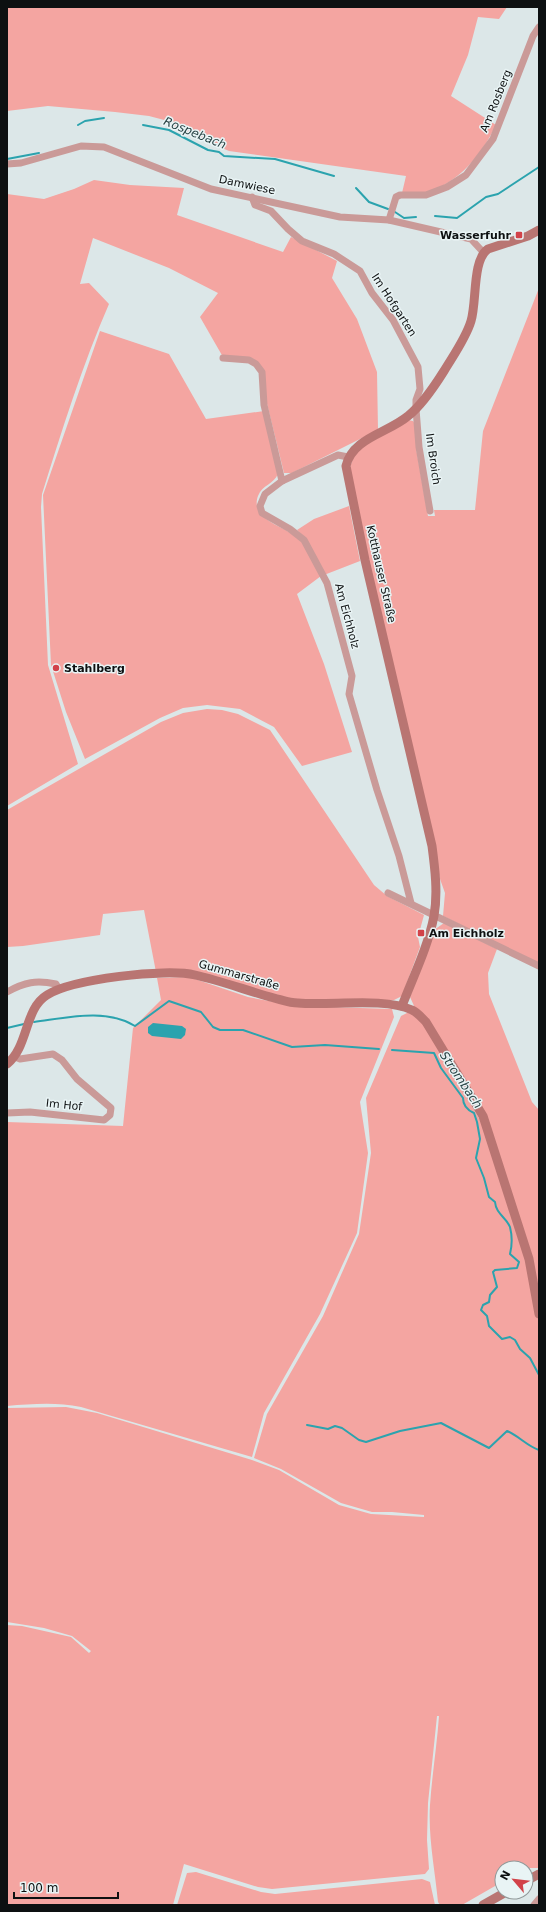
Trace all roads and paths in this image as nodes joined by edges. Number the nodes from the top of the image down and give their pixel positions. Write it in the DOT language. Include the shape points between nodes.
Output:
graph roads {
  1 [pos="539,27"];
  2 [pos="7,164"];
  3 [pos="252,197"];
  4 [pos="389,220"];
  5 [pos="539,230"];
  6 [pos="483,252"];
  7 [pos="223,358"];
  8 [pos="416,409"];
  9 [pos="348,457"];
  10 [pos="282,481"];
  11 [pos="430,511"];
  12 [pos="388,893"];
  13 [pos="411,903"];
  14 [pos="434,916"];
  15 [pos="539,966"];
  16 [pos="58,989"];
  17 [pos="7,992"];
  18 [pos="402,1006"];
  19 [pos="15,1057"];
  20 [pos="7,1064"];
  21 [pos="7,1113"];
  22 [pos="539,1314"];
  23 [pos="494,1899"];
  24 [pos="539,1899"];
  25 [pos="483,1905"];
  26 [pos="534,1905"];
  1 -- 4 [label="street, Am Rosberg" via="533,36 493,139 466,175 447,187 426,195 396,197"];
  2 -- 3 [label="street, Damwiese" via="21,163 81,146 104,146 200,185"];
  3 -- 4 [label="street, Damwiese" via="340,217"];
  3 -- 8 [label="street, Im Hofgarten" via="255,205 271,211 302,241 334,254 360,271 372,294 393,320 418,367 420,389"];
  4 -- 6 [label="street, Damwiese" via="471,239"];
  5 -- 6 [label="street"];
  6 -- 8 [label="street" via="479,262 471,322 443,372"];
  7 -- 10 [label="street" via="249,360 262,372 264,405"];
  8 -- 9 [label="street" via="398,424 363,442"];
  8 -- 11 [label="street, Im Broich" via="418,448"];
  9 -- 10 [label="street, Am Eichholz" via="338,455"];
  9 -- 14 [label="street, Kotthauser Straße" via="346,473 432,846 436,874"];
  10 -- 13 [label="street, Am Eichholz" via="265,494 260,506 262,513 304,540 327,583 352,676 349,694"];
  12 -- 13 [label="street"];
  13 -- 14 [label="street"];
  14 -- 15 [label="street"];
  14 -- 18 [label="street, Kotthauser Straße"];
  16 -- 17 [label="street" via="56,984 38,981 23,984"];
  16 -- 18 [label="street, Gummarstraße" via="87,981 126,976 181,974 194,975 297,1003"];
  16 -- 19 [label="street, Gummarstraße" via="46,995 37,1004"];
  18 -- 22 [label="street" via="414,1011 426,1022 483,1116 529,1259"];
  19 -- 20 [label="street, Gummarstraße"];
  19 -- 21 [label="street, Im Hof" via="20,1059 53,1054 111,1108 110,1115 104,1120 30,1112"];
  23 -- 25 [label="street"];
  24 -- 26 [label="street"];
}
